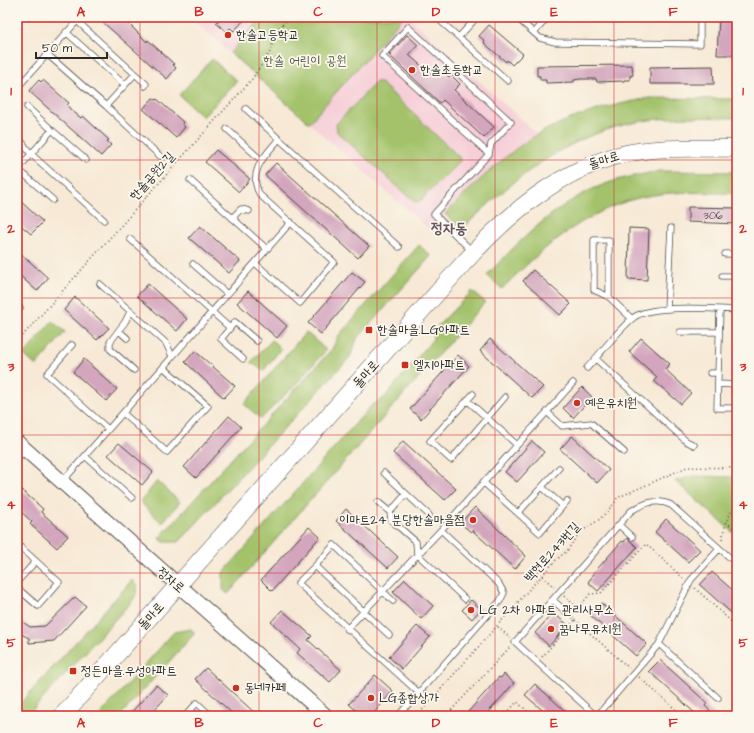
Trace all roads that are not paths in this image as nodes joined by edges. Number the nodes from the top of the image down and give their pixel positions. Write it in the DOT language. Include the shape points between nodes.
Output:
graph roads {
  1 [pos="436,17"];
  2 [pos="477,17"];
  3 [pos="516,17"];
  4 [pos="548,17"];
  5 [pos="700,17"];
  6 [pos="66,32"];
  7 [pos="534,33"];
  8 [pos="459,37"];
  9 [pos="48,54"];
  10 [pos="135,74"];
  11 [pos="508,81"];
  12 [pos="125,85"];
  13 [pos="145,86"];
  14 [pos="17,88"];
  15 [pos="106,106"];
  16 [pos="27,107"];
  17 [pos="246,109"];
  18 [pos="227,129"];
  19 [pos="52,130"];
  20 [pos="17,135"];
  21 [pos="279,139"];
  22 [pos="737,148"];
  23 [pos="30,153"];
  24 [pos="489,154"];
  25 [pos="160,156"];
  26 [pos="86,160"];
  27 [pos="261,160"];
  28 [pos="17,169"];
  29 [pos="190,180"];
  30 [pos="53,200"];
  31 [pos="249,211"];
  32 [pos="232,218"];
  33 [pos="104,220"];
  34 [pos="291,222"];
  35 [pos="671,228"];
  36 [pos="130,239"];
  37 [pos="399,247"];
  38 [pos="267,249"];
  39 [pos="474,252"];
  40 [pos="725,254"];
  41 [pos="737,254"];
  42 [pos="254,263"];
  43 [pos="193,264"];
  44 [pos="722,276"];
  45 [pos="737,276"];
  46 [pos="100,284"];
  47 [pos="227,294"];
  48 [pos="609,297"];
  49 [pos="667,309"];
  50 [pos="720,310"];
  51 [pos="737,310"];
  52 [pos="130,312"];
  53 [pos="212,312"];
  54 [pos="632,319"];
  55 [pos="230,328"];
  56 [pos="119,331"];
  57 [pos="680,332"];
  58 [pos="719,332"];
  59 [pos="127,338"];
  60 [pos="257,341"];
  61 [pos="72,345"];
  62 [pos="172,356"];
  63 [pos="596,358"];
  64 [pos="243,359"];
  65 [pos="163,366"];
  66 [pos="587,368"];
  67 [pos="134,370"];
  68 [pos="710,373"];
  69 [pos="718,373"];
  70 [pos="573,383"];
  71 [pos="718,384"];
  72 [pos="737,385"];
  73 [pos="473,394"];
  74 [pos="505,397"];
  75 [pos="466,400"];
  76 [pos="737,408"];
  77 [pos="547,412"];
  78 [pos="123,413"];
  79 [pos="487,419"];
  80 [pos="108,429"];
  81 [pos="517,445"];
  82 [pos="694,446"];
  83 [pos="20,450"];
  84 [pos="624,452"];
  85 [pos="84,456"];
  86 [pos="559,468"];
  87 [pos="384,473"];
  88 [pos="62,482"];
  89 [pos="483,482"];
  90 [pos="542,487"];
  91 [pos="406,494"];
  92 [pos="132,498"];
  93 [pos="378,502"];
  94 [pos="390,512"];
  95 [pos="429,514"];
  96 [pos="518,514"];
  97 [pos="619,525"];
  98 [pos="442,530"];
  99 [pos="632,537"];
  100 [pos="17,544"];
  101 [pos="719,549"];
  102 [pos="417,554"];
  103 [pos="36,561"];
  104 [pos="737,564"];
  105 [pos="315,566"];
  106 [pos="17,582"];
  107 [pos="178,586"];
  108 [pos="17,588"];
  109 [pos="383,592"];
  110 [pos="466,599"];
  111 [pos="553,600"];
  112 [pos="392,601"];
  113 [pos="364,612"];
  114 [pos="566,612"];
  115 [pos="347,630"];
  116 [pos="389,635"];
  117 [pos="659,644"];
  118 [pos="420,693"];
  119 [pos="718,698"];
  120 [pos="62,716"];
  121 [pos="185,716"];
  122 [pos="211,716"];
  123 [pos="326,716"];
  124 [pos="398,716"];
  125 [pos="597,716"];
  1 -- 8 [label="lane"];
  2 -- 8 [label="lane"];
  3 -- 7 [label="lane"];
  4 -- 7 [label="lane"];
  5 -- 7 [label="lane" via="700,44 555,42 546,41"];
  6 -- 9 [label="lane"];
  6 -- 10 [label="lane" via="77,20"];
  6 -- 12 [label="lane"];
  8 -- 11 [label="lane"];
  9 -- 14 [label="lane"];
  9 -- 15 [label="lane"];
  10 -- 12 [label="lane"];
  10 -- 13 [label="lane" via="146,84"];
  12 -- 15 [label="lane"];
  15 -- 25 [label="lane"];
  16 -- 19 [label="lane"];
  17 -- 21 [label="lane"];
  18 -- 27 [label="lane"];
  19 -- 23 [label="lane"];
  19 -- 26 [label="lane"];
  20 -- 23 [label="lane"];
  21 -- 27 [label="lane"];
  21 -- 37 [label="lane"];
  22 -- 39 [label="main road, 돌마로" via="648,151 597,161 560,180 527,203"];
  23 -- 28 [label="lane"];
  23 -- 33 [label="lane"];
  24 -- 24 [label="lane" via="491,144 511,122 408,28 382,56"];
  24 -- 39 [label="lane" via="434,214"];
  27 -- 34 [label="lane" via="256,175 257,189 260,195"];
  28 -- 30 [label="lane"];
  29 -- 32 [label="lane"];
  31 -- 32 [label="lane" via="241,209"];
  32 -- 38 [label="lane"];
  34 -- 38 [label="lane"];
  34 -- 42 [label="lane" via="334,262 300,303"];
  35 -- 49 [label="lane"];
  36 -- 53 [label="lane"];
  38 -- 42 [label="lane"];
  39 -- 107 [label="main road, 돌마로"];
  40 -- 41 [label="lane"];
  42 -- 47 [label="lane"];
  43 -- 47 [label="lane"];
  44 -- 45 [label="lane"];
  46 -- 52 [label="lane"];
  47 -- 53 [label="lane"];
  48 -- 48 [label="lane" via="610,238 594,240 594,290"];
  48 -- 54 [label="lane"];
  49 -- 50 [label="lane"];
  49 -- 54 [label="lane" via="645,312"];
  50 -- 51 [label="lane"];
  50 -- 58 [label="lane"];
  52 -- 56 [label="lane"];
  52 -- 62 [label="lane" via="166,343"];
  53 -- 55 [label="lane"];
  53 -- 62 [label="lane"];
  54 -- 63 [label="lane"];
  55 -- 60 [label="lane" via="235,322"];
  55 -- 64 [label="lane" via="221,339"];
  56 -- 59 [label="lane"];
  56 -- 67 [label="lane" via="110,342 110,348"];
  57 -- 58 [label="lane"];
  58 -- 69 [label="lane"];
  61 -- 80 [label="lane" via="47,374"];
  62 -- 65 [label="lane"];
  63 -- 66 [label="lane"];
  63 -- 82 [label="lane"];
  65 -- 78 [label="lane"];
  65 -- 78 [label="lane" via="208,406 167,452"];
  68 -- 69 [label="lane"];
  69 -- 71 [label="lane"];
  70 -- 77 [label="lane"];
  71 -- 72 [label="lane"];
  71 -- 76 [label="lane" via="717,408"];
  73 -- 75 [label="lane"];
  74 -- 79 [label="lane"];
  75 -- 79 [label="lane"];
  75 -- 79 [label="lane" via="430,442 451,460"];
  77 -- 81 [label="lane"];
  77 -- 84 [label="lane" via="562,426 591,423"];
  78 -- 80 [label="lane"];
  79 -- 81 [label="lane"];
  80 -- 85 [label="lane"];
  81 -- 89 [label="lane"];
  83 -- 88 [label="street, 정자로"];
  85 -- 88 [label="lane"];
  85 -- 92 [label="lane"];
  86 -- 90 [label="lane"];
  87 -- 91 [label="lane"];
  88 -- 107 [label="street, 정자로"];
  89 -- 96 [label="lane"];
  89 -- 98 [label="lane"];
  90 -- 96 [label="lane"];
  90 -- 96 [label="lane" via="565,504 540,533"];
  91 -- 94 [label="lane"];
  91 -- 95 [label="lane"];
  93 -- 94 [label="lane"];
  94 -- 102 [label="lane" via="391,520 416,542"];
  97 -- 99 [label="lane"];
  97 -- 101 [label="lane" via="638,506 664,502 671,505"];
  97 -- 111 [label="lane"];
  98 -- 102 [label="lane"];
  98 -- 118 [label="lane" via="499,584 504,593 500,601"];
  100 -- 103 [label="lane"];
  101 -- 104 [label="lane"];
  101 -- 117 [label="lane" via="691,580"];
  102 -- 109 [label="lane"];
  102 -- 110 [label="lane"];
  103 -- 106 [label="lane"];
  103 -- 108 [label="lane" via="59,582 38,606"];
  105 -- 109 [label="lane" via="334,545"];
  105 -- 113 [label="lane"];
  105 -- 115 [label="lane" via="298,584"];
  107 -- 120 [label="main road, 돌마로"];
  107 -- 123 [label="street, 정자로"];
  109 -- 112 [label="lane"];
  109 -- 113 [label="lane"];
  111 -- 114 [label="lane"];
  111 -- 125 [label="lane" via="515,642"];
  113 -- 115 [label="lane"];
  113 -- 116 [label="lane"];
  115 -- 118 [label="lane"];
  117 -- 119 [label="lane"];
  117 -- 125 [label="lane"];
  118 -- 124 [label="lane"];
  121 -- 122 [label="lane" via="197,703"];
}
